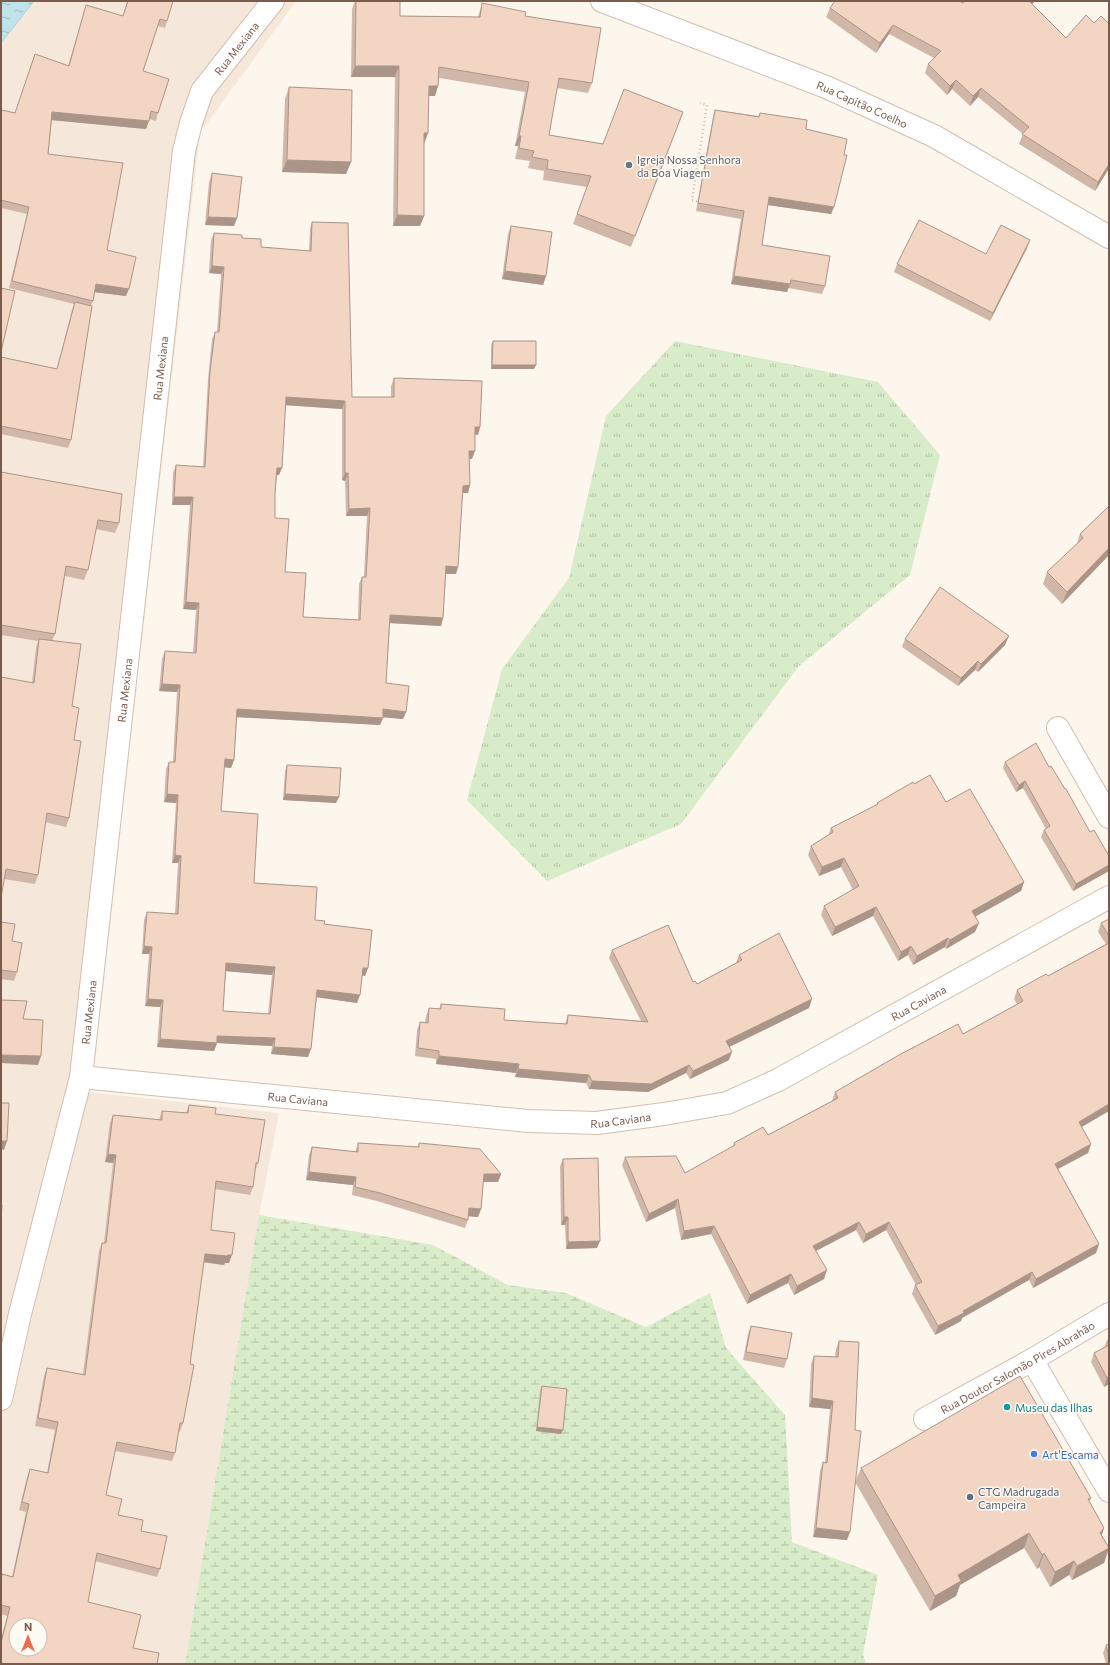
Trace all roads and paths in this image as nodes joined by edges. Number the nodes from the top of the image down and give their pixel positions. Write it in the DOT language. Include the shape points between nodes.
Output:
graph roads {
  1 [pos="273,1"];
  2 [pos="602,1"];
  3 [pos="700,103"];
  4 [pos="697,201"];
  5 [pos="1109,237"];
  6 [pos="1058,728"];
  7 [pos="1109,817"];
  8 [pos="1109,898"];
  9 [pos="81,1077"];
  10 [pos="1109,1314"];
  11 [pos="1032,1360"];
  12 [pos="1,1399"];
  13 [pos="925,1419"];
  14 [pos="1109,1491"];
  1 -- 9 [label="street, Rua Mexiana" via="202,90 190,123 184,151"];
  2 -- 5 [label="street, Rua Capitão Coelho" via="826,87 934,136"];
  3 -- 4 [label="path" via="707,105 692,200"];
  6 -- 7 [label="street"];
  8 -- 9 [label="street, Rua Caviana" via="778,1080 727,1103 664,1114 597,1122 528,1122"];
  9 -- 12 [label="street, Rua Mexiana" via="20,1314"];
  10 -- 11 [label="street, Rua Doutor Salomão Pires Abrahão"];
  11 -- 13 [label="street, Rua Doutor Salomão Pires Abrahão"];
  11 -- 14 [label="street"];
}
